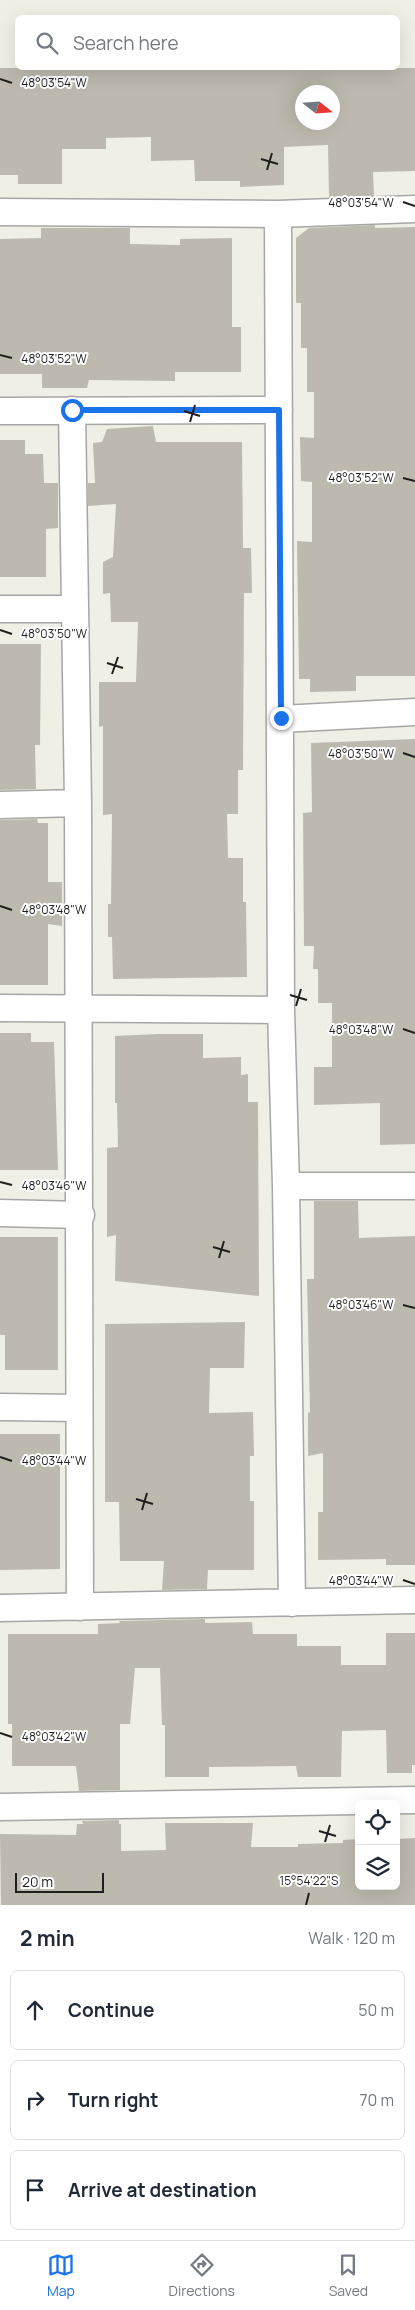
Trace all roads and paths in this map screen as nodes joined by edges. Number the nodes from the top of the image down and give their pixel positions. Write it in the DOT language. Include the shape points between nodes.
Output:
graph roads {
  1 [pos="415,209"];
  2 [pos="0,212"];
  3 [pos="278,214"];
  4 [pos="72,410"];
  5 [pos="279,410"];
  6 [pos="0,411"];
  7 [pos="0,609"];
  8 [pos="74,609"];
  9 [pos="415,712"];
  10 [pos="281,718"];
  11 [pos="78,802"];
  12 [pos="0,805"];
  13 [pos="80,1007"];
  14 [pos="0,1008"];
  15 [pos="281,1010"];
  16 [pos="286,1186"];
  17 [pos="415,1186"];
  18 [pos="0,1214"];
  19 [pos="80,1214"];
  20 [pos="0,1407"];
  21 [pos="79,1408"];
  22 [pos="415,1600"];
  23 [pos="292,1603"];
  24 [pos="0,1608"];
  25 [pos="80,1608"];
  26 [pos="415,1800"];
  27 [pos="0,1806"];
  1 -- 3 [label="street"];
  2 -- 3 [label="street"];
  3 -- 5 [label="street"];
  4 -- 5 [label="street"];
  4 -- 6 [label="street"];
  4 -- 8 [label="street"];
  5 -- 10 [label="street"];
  7 -- 8 [label="street"];
  8 -- 11 [label="street"];
  9 -- 10 [label="street"];
  10 -- 15 [label="street"];
  11 -- 12 [label="street"];
  11 -- 13 [label="street"];
  13 -- 14 [label="street"];
  13 -- 15 [label="street"];
  13 -- 19 [label="street"];
  15 -- 16 [label="street"];
  16 -- 17 [label="street"];
  16 -- 23 [label="street"];
  18 -- 19 [label="street"];
  19 -- 21 [label="street"];
  20 -- 21 [label="street"];
  21 -- 25 [label="street"];
  22 -- 23 [label="street"];
  23 -- 25 [label="street"];
  24 -- 25 [label="street"];
  26 -- 27 [label="street"];
}
